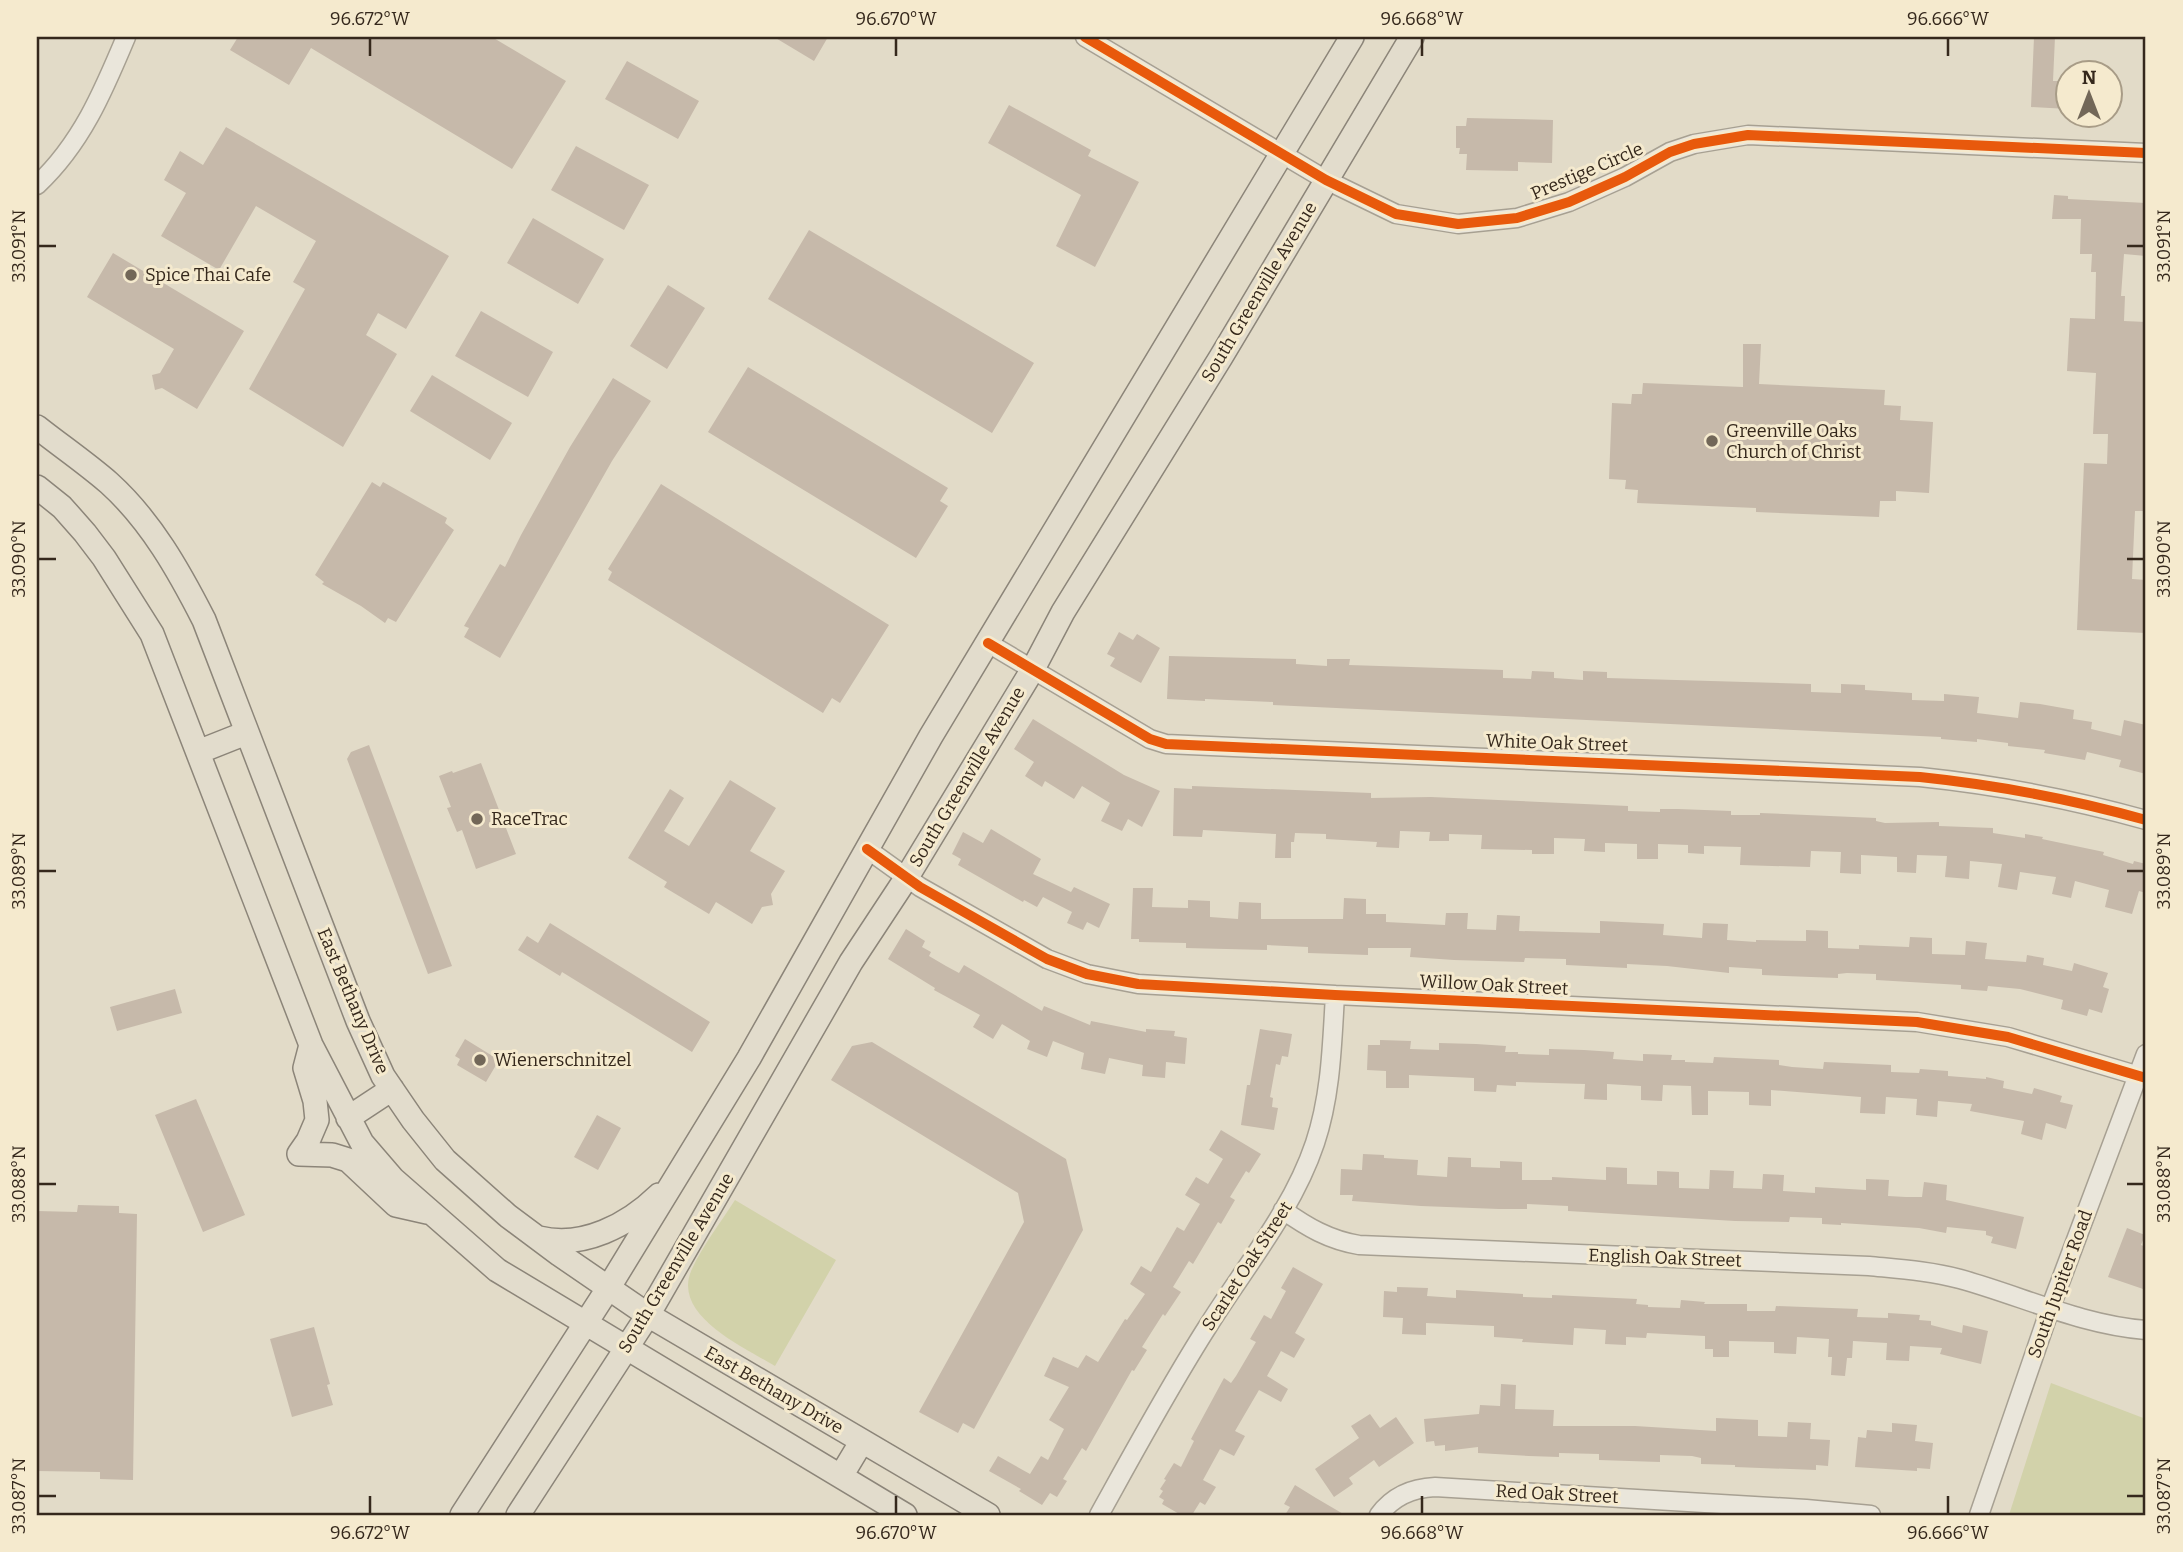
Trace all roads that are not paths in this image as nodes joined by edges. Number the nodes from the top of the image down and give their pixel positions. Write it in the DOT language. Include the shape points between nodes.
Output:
graph roads {
  1 [pos="126,37"];
  2 [pos="1085,37"];
  3 [pos="1352,37"];
  4 [pos="1412,37"];
  5 [pos="1282,153"];
  6 [pos="2146,153"];
  7 [pos="1326,180"];
  8 [pos="37,185"];
  9 [pos="37,427"];
  10 [pos="37,487"];
  11 [pos="988,643"];
  12 [pos="1033,669"];
  13 [pos="246,733"];
  14 [pos="198,752"];
  15 [pos="2146,820"];
  16 [pos="867,849"];
  17 [pos="906,877"];
  18 [pos="1335,995"];
  19 [pos="311,1045"];
  20 [pos="2146,1055"];
  21 [pos="2143,1077"];
  22 [pos="392,1089"];
  23 [pos="348,1118"];
  24 [pos="678,1175"];
  25 [pos="1283,1210"];
  26 [pos="430,1213"];
  27 [pos="536,1237"];
  28 [pos="610,1287"];
  29 [pos="2050,1309"];
  30 [pos="648,1315"];
  31 [pos="587,1322"];
  32 [pos="2146,1330"];
  33 [pos="626,1347"];
  34 [pos="862,1440"];
  35 [pos="841,1476"];
  36 [pos="461,1515"];
  37 [pos="518,1515"];
  38 [pos="905,1515"];
  39 [pos="988,1515"];
  40 [pos="1099,1515"];
  41 [pos="1379,1515"];
  42 [pos="1871,1515"];
  43 [pos="1979,1515"];
  1 -- 8 [label="street" via="95,110 57,167"];
  2 -- 5 [label="street, Prestige Circle"];
  3 -- 5 [label="main road"];
  4 -- 7 [label="main road, South Greenville Avenue"];
  5 -- 7 [label="street, Prestige Circle"];
  5 -- 11 [label="main road"];
  6 -- 7 [label="street, Prestige Circle" via="1748,135 1670,152 1569,202 1517,218 1458,224 1396,214"];
  7 -- 12 [label="main road, South Greenville Avenue" via="1063,612"];
  9 -- 13 [label="main road, East Bethany Drive" via="110,484 155,534 204,620"];
  10 -- 14 [label="main road" via="85,533 152,634"];
  11 -- 12 [label="street, White Oak Street"];
  11 -- 16 [label="main road"];
  12 -- 15 [label="street, White Oak Street" via="1150,739 1166,744 1920,777 2054,796"];
  12 -- 17 [label="main road, South Greenville Avenue"];
  13 -- 14 [label="main road"];
  13 -- 22 [label="main road, East Bethany Drive" via="358,1021"];
  14 -- 19 [label="main road"];
  16 -- 17 [label="street, Willow Oak Street"];
  16 -- 24 [label="main road"];
  17 -- 18 [label="street, Willow Oak Street" via="1018,944 1087,974 1138,984"];
  17 -- 30 [label="main road, South Greenville Avenue" via="845,972"];
  18 -- 21 [label="street, Willow Oak Street" via="1917,1022 2008,1037"];
  18 -- 25 [label="street, Scarlet Oak Street" via="1330,1074 1316,1140"];
  19 -- 23 [label="main road"];
  19 -- 26 [label="main road" via="304,1068 317,1121 299,1154 348,1160 396,1205"];
  20 -- 21 [label="street, South Jupiter Road"];
  21 -- 29 [label="street, South Jupiter Road"];
  22 -- 23 [label="main road"];
  22 -- 27 [label="main road, East Bethany Drive" via="445,1160"];
  23 -- 26 [label="main road" via="362,1143 393,1179"];
  24 -- 27 [label="main road" via="646,1207 595,1236 570,1243"];
  24 -- 28 [label="main road"];
  25 -- 29 [label="street, English Oak Street" via="1318,1233 1359,1245 1869,1266 1958,1279"];
  25 -- 40 [label="street, Scarlet Oak Street" via="1206,1329"];
  26 -- 31 [label="main road" via="497,1270"];
  27 -- 28 [label="main road, East Bethany Drive"];
  28 -- 30 [label="main road, East Bethany Drive"];
  28 -- 31 [label="main road"];
  29 -- 32 [label="street, English Oak Street" via="2099,1324"];
  29 -- 43 [label="street, South Jupiter Road"];
  30 -- 33 [label="main road, South Greenville Avenue"];
  30 -- 34 [label="main road, East Bethany Drive"];
  31 -- 33 [label="main road"];
  31 -- 36 [label="main road"];
  33 -- 35 [label="main road"];
  33 -- 37 [label="main road, South Greenville Avenue"];
  34 -- 35 [label="main road"];
  34 -- 39 [label="main road, East Bethany Drive"];
  35 -- 38 [label="main road"];
  41 -- 42 [label="street, Red Oak Street" via="1404,1493 1435,1487"];
}
